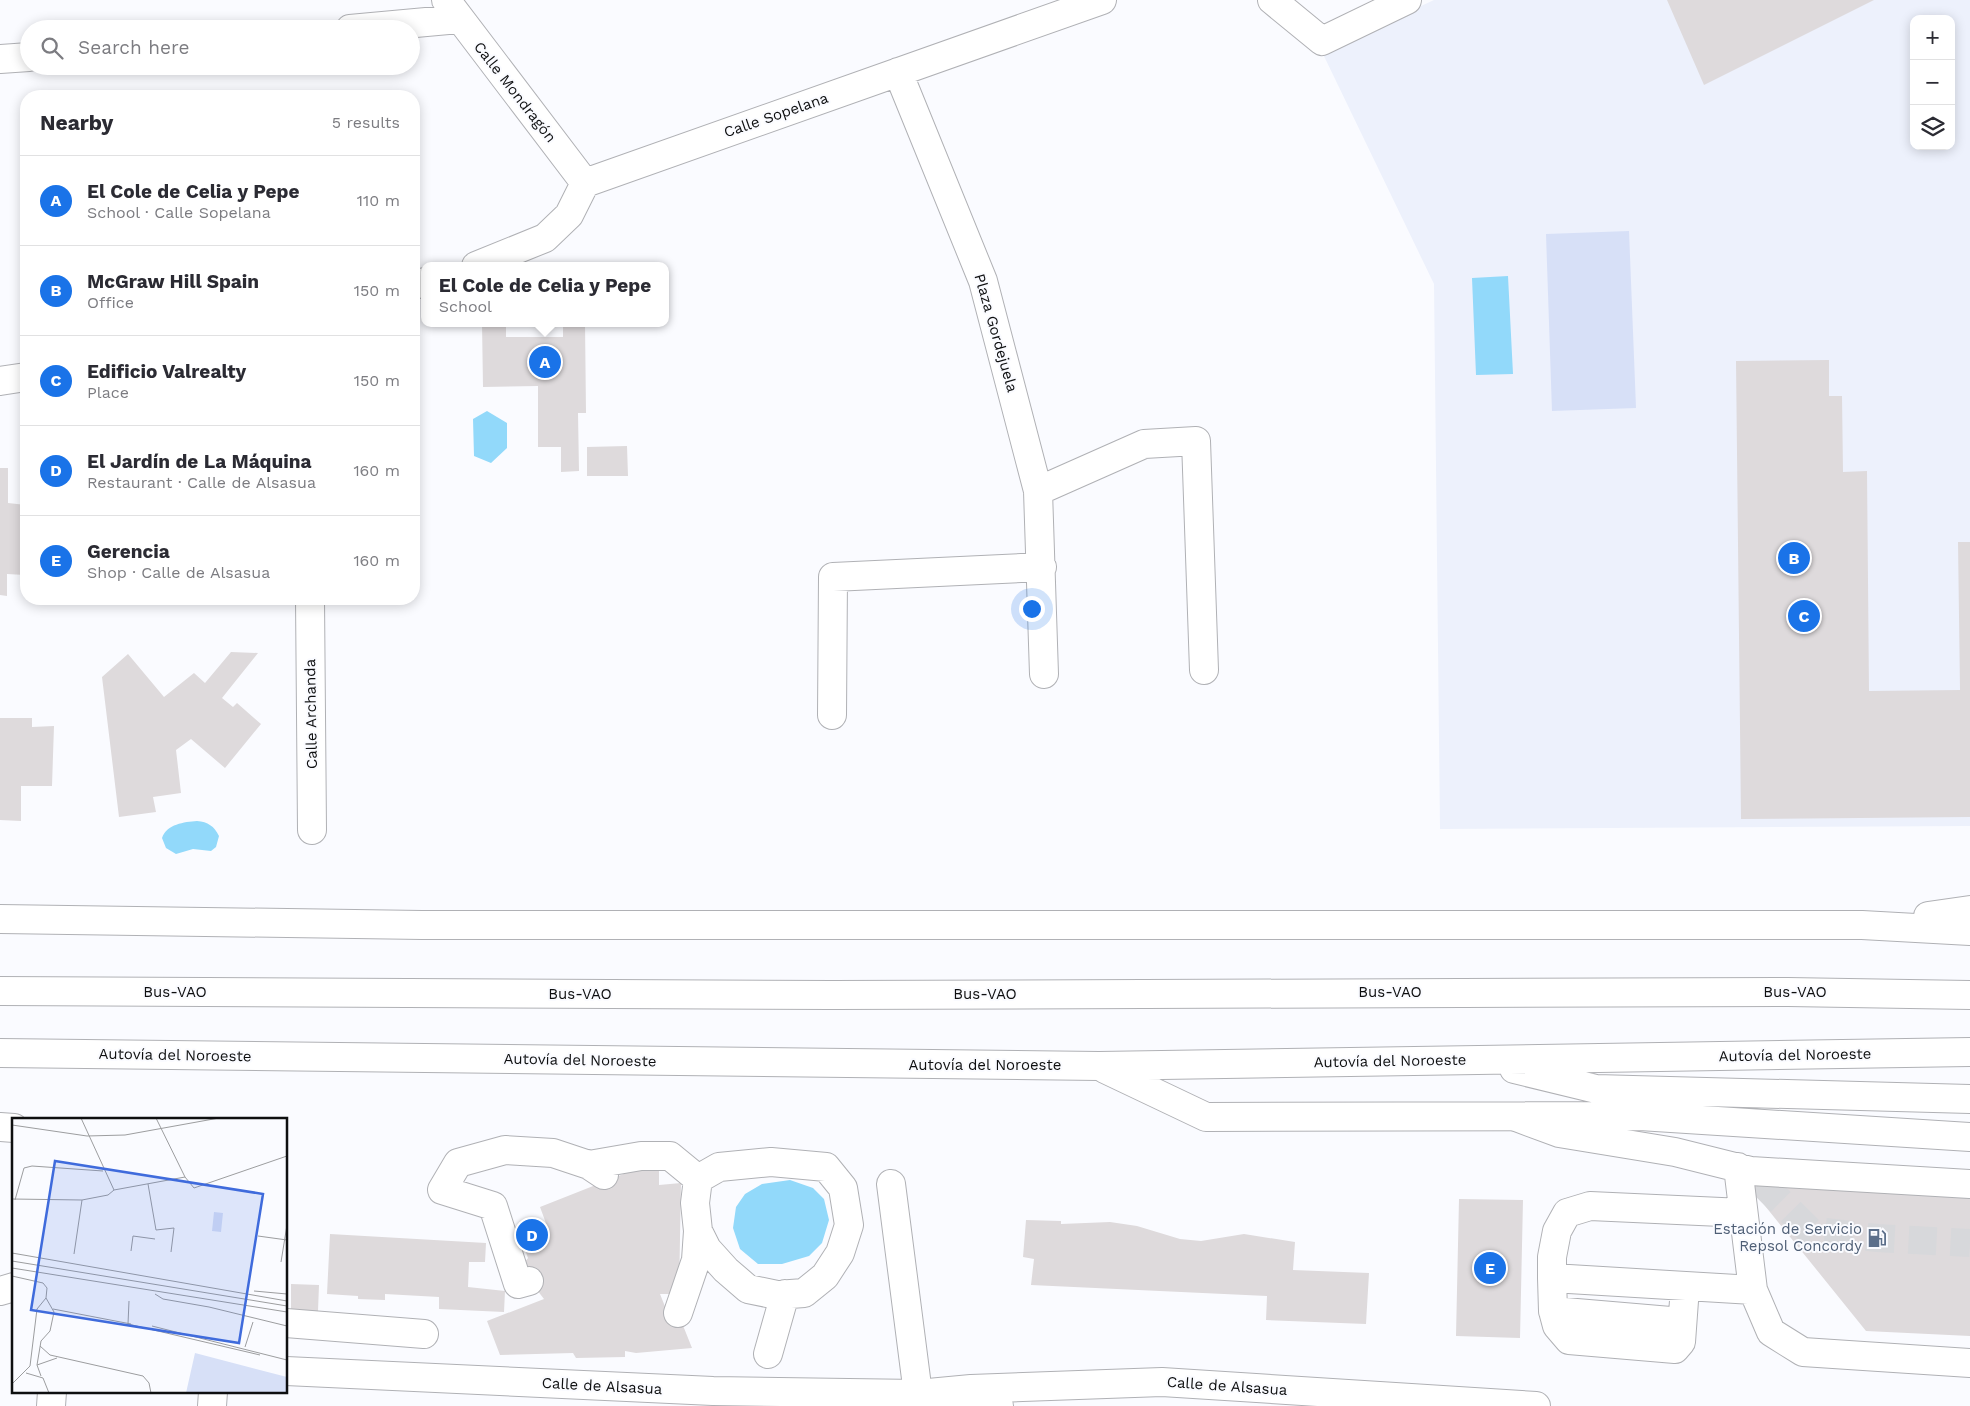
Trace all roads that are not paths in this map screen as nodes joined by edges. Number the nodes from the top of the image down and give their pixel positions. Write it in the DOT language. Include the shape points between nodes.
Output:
graph roads {
  1 [pos="1102,0"];
  2 [pos="1272,0"];
  3 [pos="1407,0"];
  4 [pos="453,10"];
  5 [pos="399,20"];
  6 [pos="20,58"];
  7 [pos="0,59"];
  8 [pos="898,72"];
  9 [pos="585,183"];
  10 [pos="486,262"];
  11 [pos="20,378"];
  12 [pos="0,381"];
  13 [pos="1038,490"];
  14 [pos="1042,567"];
  15 [pos="310,605"];
  16 [pos="1204,670"];
  17 [pos="1044,674"];
  18 [pos="832,715"];
  19 [pos="312,830"];
  20 [pos="1970,910"];
  21 [pos="0,919"];
  22 [pos="1970,920"];
  23 [pos="1862,925"];
  24 [pos="1970,930"];
  25 [pos="0,991"];
  26 [pos="1970,995"];
  27 [pos="1970,1052"];
  28 [pos="0,1053"];
  29 [pos="1479,1060"];
  30 [pos="1099,1066"];
  31 [pos="1970,1099"];
  32 [pos="1515,1117"];
  33 [pos="1970,1137"];
  34 [pos="1750,1173"];
  35 [pos="698,1179"];
  36 [pos="891,1184"];
  37 [pos="1970,1184"];
  38 [pos="1743,1213"];
  39 [pos="698,1231"];
  40 [pos="1552,1278"];
  41 [pos="529,1281"];
  42 [pos="1685,1287"];
  43 [pos="1753,1290"];
  44 [pos="785,1294"];
  45 [pos="678,1313"];
  46 [pos="288,1323"];
  47 [pos="424,1334"];
  48 [pos="768,1354"];
  49 [pos="1970,1363"];
  50 [pos="288,1371"];
  51 [pos="918,1394"];
  52 [pos="999,1406"];
  53 [pos="1536,1406"];
  1 -- 8 [label="main road, Calle Sopelana"];
  2 -- 3 [label="main road" via="1322,41"];
  4 -- 5 [label="main road"];
  4 -- 9 [label="main road, Calle Mondragón"];
  6 -- 7 [label="main road"];
  8 -- 9 [label="main road, Calle Sopelana"];
  8 -- 13 [label="main road, Plaza Gordejuela" via="983,281"];
  9 -- 10 [label="main road" via="569,215 545,238"];
  11 -- 12 [label="main road"];
  13 -- 14 [label="main road, Plaza Gordejuela"];
  13 -- 16 [label="main road" via="1144,444 1196,441"];
  14 -- 17 [label="main road, Plaza Gordejuela"];
  14 -- 18 [label="main road" via="833,577"];
  15 -- 19 [label="main road, Calle Archanda"];
  20 -- 23 [label="main road"];
  21 -- 23 [label="main road" via="422,925"];
  22 -- 23 [label="main road"];
  23 -- 24 [label="main road"];
  25 -- 26 [label="main road, Bus-VAO" via="822,995 1788,992"];
  27 -- 29 [label="main road, Autovía del Noroeste"];
  28 -- 30 [label="main road, Autovía del Noroeste"];
  29 -- 30 [label="main road, Autovía del Noroeste"];
  29 -- 31 [label="main road" via="1596,1089"];
  30 -- 32 [label="main road" via="1206,1116"];
  32 -- 33 [label="main road" via="1640,1116"];
  32 -- 34 [label="main road" via="1559,1133 1675,1152"];
  34 -- 37 [label="main road"];
  34 -- 38 [label="main road"];
  35 -- 39 [label="main road" via="695,1203"];
  35 -- 41 [label="main road" via="670,1156 642,1156 599,1172 553,1154 505,1150 458,1163 442,1190 493,1206 518,1284"];
  35 -- 44 [label="main road" via="719,1167 771,1162 826,1167 843,1188 849,1225 840,1254 826,1276 804,1293"];
  36 -- 51 [label="main road"];
  38 -- 40 [label="main road" via="1590,1206 1567,1213 1557,1231"];
  38 -- 43 [label="main road"];
  39 -- 44 [label="main road" via="707,1248 748,1289"];
  39 -- 45 [label="main road" via="696,1260"];
  40 -- 42 [label="main road"];
  40 -- 42 [label="main road" via="1554,1311 1682,1322"];
  42 -- 43 [label="main road"];
  43 -- 49 [label="main road" via="1771,1332 1803,1352"];
  44 -- 48 [label="main road"];
  46 -- 47 [label="main road"];
  50 -- 51 [label="main road, Calle de Alsasua" via="713,1391"];
  51 -- 52 [label="main road"];
  51 -- 53 [label="main road, Calle de Alsasua" via="998,1387 1162,1382"];
}
